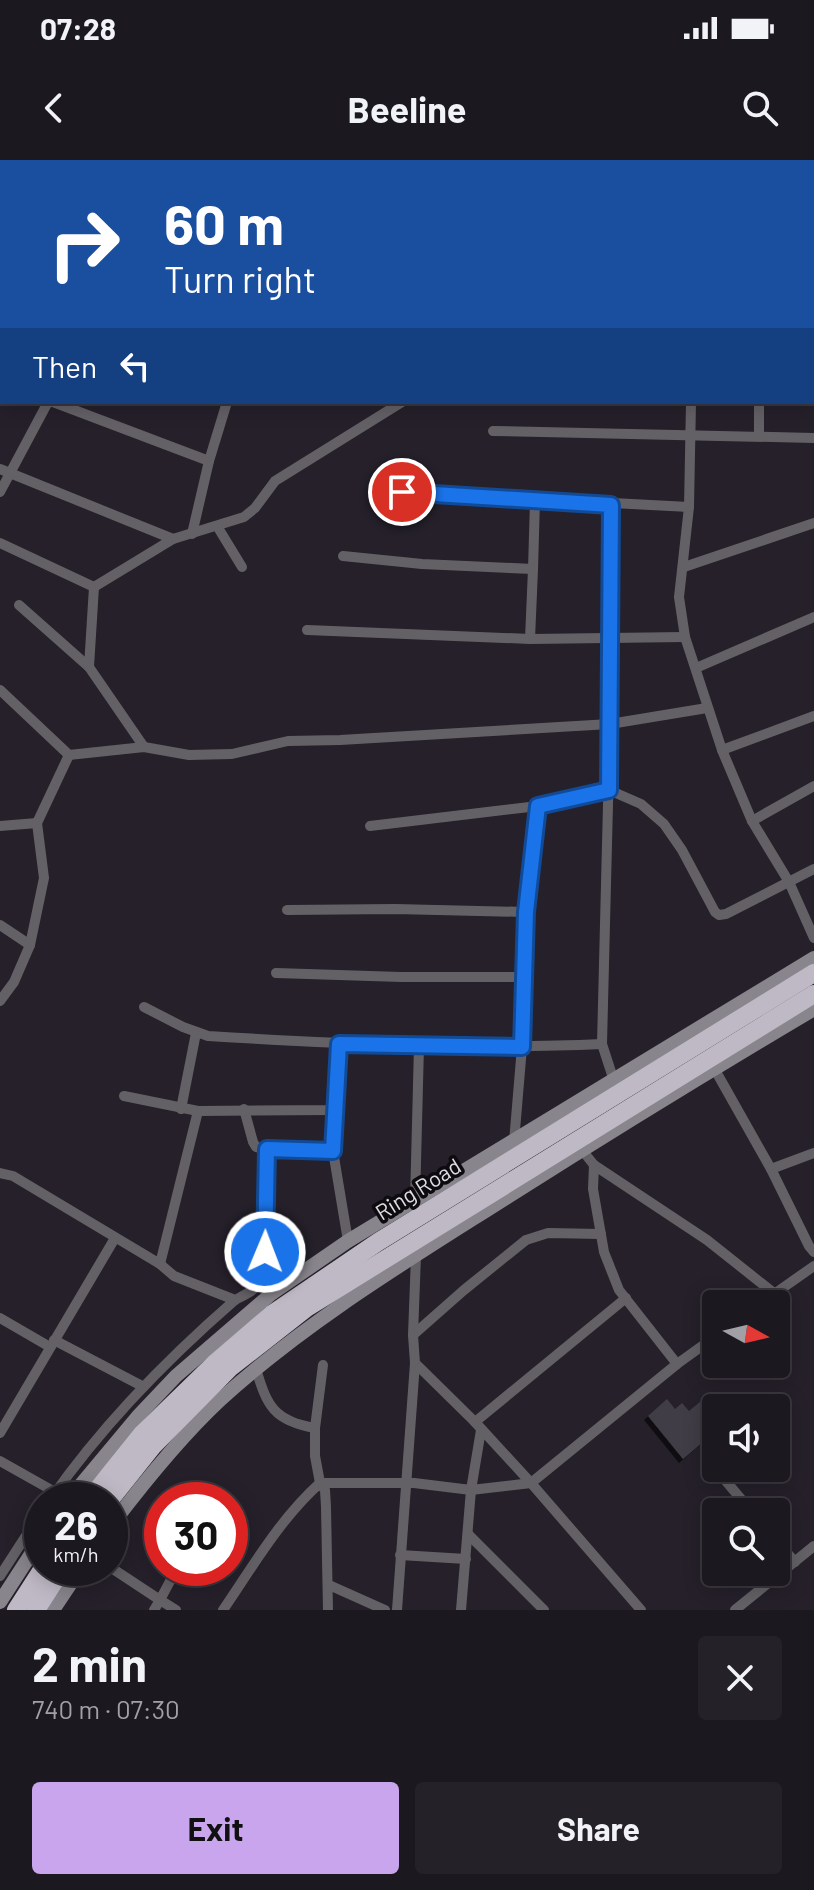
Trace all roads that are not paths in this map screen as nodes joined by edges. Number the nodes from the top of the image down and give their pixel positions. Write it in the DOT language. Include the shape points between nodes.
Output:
graph roads {
  1 [pos="49,404"];
  2 [pos="55,404"];
  3 [pos="226,404"];
  4 [pos="399,404"];
  5 [pos="691,404"];
  6 [pos="759,404"];
  7 [pos="493,431"];
  8 [pos="691,434"];
  9 [pos="759,436"];
  10 [pos="814,438"];
  11 [pos="209,461"];
  12 [pos="5,471"];
  13 [pos="0,492"];
  14 [pos="402,492"];
  15 [pos="535,501"];
  16 [pos="611,505"];
  17 [pos="689,507"];
  18 [pos="814,523"];
  19 [pos="217,526"];
  20 [pos="192,534"];
  21 [pos="173,539"];
  22 [pos="0,543"];
  23 [pos="343,556"];
  24 [pos="242,567"];
  25 [pos="684,567"];
  26 [pos="533,569"];
  27 [pos="94,587"];
  28 [pos="19,605"];
  29 [pos="814,617"];
  30 [pos="307,630"];
  31 [pos="685,637"];
  32 [pos="609,638"];
  33 [pos="530,639"];
  34 [pos="89,667"];
  35 [pos="696,668"];
  36 [pos="0,690"];
  37 [pos="707,708"];
  38 [pos="814,716"];
  39 [pos="610,724"];
  40 [pos="144,747"];
  41 [pos="722,750"];
  42 [pos="69,755"];
  43 [pos="814,786"];
  44 [pos="609,790"];
  45 [pos="538,806"];
  46 [pos="752,821"];
  47 [pos="37,823"];
  48 [pos="0,826"];
  49 [pos="370,826"];
  50 [pos="814,869"];
  51 [pos="789,882"];
  52 [pos="287,910"];
  53 [pos="526,912"];
  54 [pos="0,925"];
  55 [pos="814,938"];
  56 [pos="30,945"];
  57 [pos="814,958"];
  58 [pos="276,973"];
  59 [pos="814,973"];
  60 [pos="524,977"];
  61 [pos="814,994"];
  62 [pos="0,1001"];
  63 [pos="144,1007"];
  64 [pos="814,1009"];
  65 [pos="196,1033"];
  66 [pos="339,1044"];
  67 [pos="602,1044"];
  68 [pos="419,1046"];
  69 [pos="522,1047"];
  70 [pos="714,1068"];
  71 [pos="614,1081"];
  72 [pos="124,1096"];
  73 [pos="181,1109"];
  74 [pos="244,1109"];
  75 [pos="335,1110"];
  76 [pos="198,1111"];
  77 [pos="514,1142"];
  78 [pos="267,1149"];
  79 [pos="582,1150"];
  80 [pos="333,1151"];
  81 [pos="814,1153"];
  82 [pos="594,1165"];
  83 [pos="771,1169"];
  84 [pos="0,1173"];
  85 [pos="415,1201"];
  86 [pos="601,1234"];
  87 [pos="115,1238"];
  88 [pos="348,1241"];
  89 [pos="814,1252"];
  90 [pos="416,1256"];
  91 [pos="160,1264"];
  92 [pos="814,1266"];
  93 [pos="770,1290"];
  94 [pos="781,1290"];
  95 [pos="626,1298"];
  96 [pos="235,1300"];
  97 [pos="0,1318"];
  98 [pos="413,1335"];
  99 [pos="52,1343"];
  100 [pos="702,1346"];
  101 [pos="415,1363"];
  102 [pos="677,1364"];
  103 [pos="323,1365"];
  104 [pos="256,1369"];
  105 [pos="142,1386"];
  106 [pos="478,1426"];
  107 [pos="315,1428"];
  108 [pos="0,1433"];
  109 [pos="0,1461"];
  110 [pos="33,1482"];
  111 [pos="68,1482"];
  112 [pos="72,1482"];
  113 [pos="103,1482"];
  114 [pos="124,1482"];
  115 [pos="727,1482"];
  116 [pos="320,1483"];
  117 [pos="405,1483"];
  118 [pos="531,1483"];
  119 [pos="471,1490"];
  120 [pos="740,1498"];
  121 [pos="128,1505"];
  122 [pos="468,1534"];
  123 [pos="24,1539"];
  124 [pos="814,1546"];
  125 [pos="400,1555"];
  126 [pos="790,1556"];
  127 [pos="466,1559"];
  128 [pos="795,1562"];
  129 [pos="24,1565"];
  130 [pos="0,1576"];
  131 [pos="128,1579"];
  132 [pos="329,1585"];
  133 [pos="31,1586"];
  134 [pos="51,1586"];
  135 [pos="69,1586"];
  136 [pos="167,1586"];
  137 [pos="160,1600"];
  138 [pos="0,1602"];
  139 [pos="16,1610"];
  140 [pos="36,1610"];
  141 [pos="53,1610"];
  142 [pos="154,1610"];
  143 [pos="176,1610"];
  144 [pos="223,1610"];
  145 [pos="328,1610"];
  146 [pos="385,1610"];
  147 [pos="397,1610"];
  148 [pos="461,1610"];
  149 [pos="544,1610"];
  150 [pos="641,1610"];
  151 [pos="735,1610"];
  1 -- 12 [label="street"];
  2 -- 11 [label="street"];
  3 -- 11 [label="street"];
  4 -- 19 [label="street" via="275,481 244,517"];
  5 -- 8 [label="street"];
  6 -- 9 [label="street"];
  7 -- 8 [label="street"];
  8 -- 9 [label="street"];
  8 -- 17 [label="street"];
  9 -- 10 [label="street"];
  11 -- 20 [label="street"];
  12 -- 13 [label="street"];
  12 -- 21 [label="street"];
  14 -- 15 [label="street"];
  15 -- 16 [label="street"];
  15 -- 26 [label="street"];
  16 -- 17 [label="street"];
  16 -- 32 [label="street"];
  17 -- 25 [label="street"];
  18 -- 25 [label="street"];
  19 -- 20 [label="street"];
  19 -- 24 [label="street"];
  20 -- 21 [label="street"];
  21 -- 27 [label="street"];
  22 -- 27 [label="street"];
  23 -- 26 [label="street"];
  25 -- 31 [label="street" via="679,597"];
  26 -- 33 [label="street"];
  27 -- 34 [label="street"];
  28 -- 34 [label="street"];
  29 -- 35 [label="street"];
  30 -- 33 [label="street"];
  31 -- 32 [label="street"];
  31 -- 35 [label="street"];
  32 -- 33 [label="street"];
  32 -- 39 [label="street"];
  34 -- 40 [label="street"];
  35 -- 37 [label="street"];
  36 -- 42 [label="street"];
  37 -- 39 [label="street"];
  37 -- 41 [label="street"];
  38 -- 41 [label="street"];
  39 -- 40 [label="street" via="298,740 232,754 189,755"];
  39 -- 44 [label="street"];
  40 -- 42 [label="street"];
  41 -- 46 [label="street"];
  42 -- 47 [label="street"];
  43 -- 46 [label="street"];
  44 -- 45 [label="street"];
  44 -- 51 [label="street" via="641,804 664,824 719,915"];
  44 -- 67 [label="street"];
  45 -- 49 [label="street"];
  45 -- 53 [label="street"];
  46 -- 51 [label="street"];
  47 -- 48 [label="street"];
  47 -- 56 [label="street" via="44,878"];
  50 -- 51 [label="street"];
  51 -- 55 [label="street"];
  52 -- 53 [label="street"];
  53 -- 60 [label="street"];
  54 -- 56 [label="street"];
  56 -- 62 [label="street"];
  57 -- 71 [label="street"];
  58 -- 60 [label="street"];
  59 -- 113 [label="highway, Ring Road" via="378,1242 272,1314 142,1434"];
  60 -- 69 [label="street"];
  61 -- 114 [label="highway, Ring Road" via="308,1307 230,1368"];
  63 -- 65 [label="street"];
  64 -- 70 [label="street"];
  65 -- 66 [label="street"];
  65 -- 73 [label="street"];
  66 -- 68 [label="street"];
  66 -- 75 [label="street"];
  67 -- 69 [label="street"];
  67 -- 71 [label="street"];
  68 -- 69 [label="street"];
  68 -- 85 [label="street"];
  69 -- 77 [label="street"];
  70 -- 79 [label="street"];
  70 -- 83 [label="street"];
  71 -- 77 [label="street"];
  72 -- 73 [label="street"];
  73 -- 76 [label="street"];
  74 -- 75 [label="street"];
  74 -- 76 [label="street"];
  74 -- 78 [label="street" via="253,1142"];
  75 -- 80 [label="street"];
  76 -- 91 [label="street"];
  77 -- 85 [label="street"];
  78 -- 80 [label="street"];
  78 -- 96 [label="street" via="265,1271 262,1282"];
  79 -- 82 [label="street"];
  79 -- 90 [label="street"];
  80 -- 88 [label="street"];
  81 -- 83 [label="street"];
  82 -- 86 [label="street"];
  82 -- 93 [label="street" via="707,1240"];
  83 -- 89 [label="street"];
  84 -- 87 [label="street"];
  85 -- 88 [label="street"];
  86 -- 95 [label="street"];
  86 -- 98 [label="street" via="548,1233 526,1240"];
  87 -- 91 [label="street"];
  87 -- 99 [label="street"];
  88 -- 112 [label="street" via="205,1348"];
  90 -- 98 [label="street"];
  90 -- 104 [label="street"];
  91 -- 96 [label="street" via="174,1276"];
  92 -- 94 [label="street"];
  95 -- 102 [label="street"];
  95 -- 106 [label="street"];
  96 -- 105 [label="street"];
  97 -- 99 [label="street"];
  98 -- 101 [label="street"];
  99 -- 105 [label="street"];
  99 -- 108 [label="street"];
  100 -- 102 [label="street"];
  101 -- 106 [label="street"];
  101 -- 117 [label="street"];
  102 -- 118 [label="street"];
  103 -- 107 [label="street"];
  104 -- 107 [label="street" via="263,1394 282,1418"];
  104 -- 121 [label="street" via="182,1439"];
  105 -- 111 [label="street"];
  106 -- 118 [label="street"];
  106 -- 119 [label="street"];
  107 -- 116 [label="street"];
  109 -- 110 [label="street"];
  115 -- 120 [label="street"];
  116 -- 117 [label="street"];
  116 -- 132 [label="street" via="325,1490"];
  116 -- 144 [label="street" via="282,1523"];
  117 -- 119 [label="street"];
  117 -- 125 [label="street"];
  118 -- 119 [label="street"];
  118 -- 150 [label="street"];
  119 -- 122 [label="street"];
  122 -- 127 [label="street"];
  122 -- 149 [label="street"];
  123 -- 130 [label="street"];
  124 -- 128 [label="street"];
  125 -- 127 [label="street"];
  125 -- 147 [label="street"];
  126 -- 128 [label="street"];
  127 -- 148 [label="street"];
  128 -- 151 [label="street"];
  129 -- 138 [label="street"];
  131 -- 137 [label="street"];
  132 -- 145 [label="street"];
  132 -- 146 [label="street"];
  133 -- 139 [label="highway"];
  134 -- 140 [label="highway"];
  135 -- 141 [label="street"];
  136 -- 137 [label="street"];
  137 -- 142 [label="street"];
  137 -- 143 [label="street"];
}
